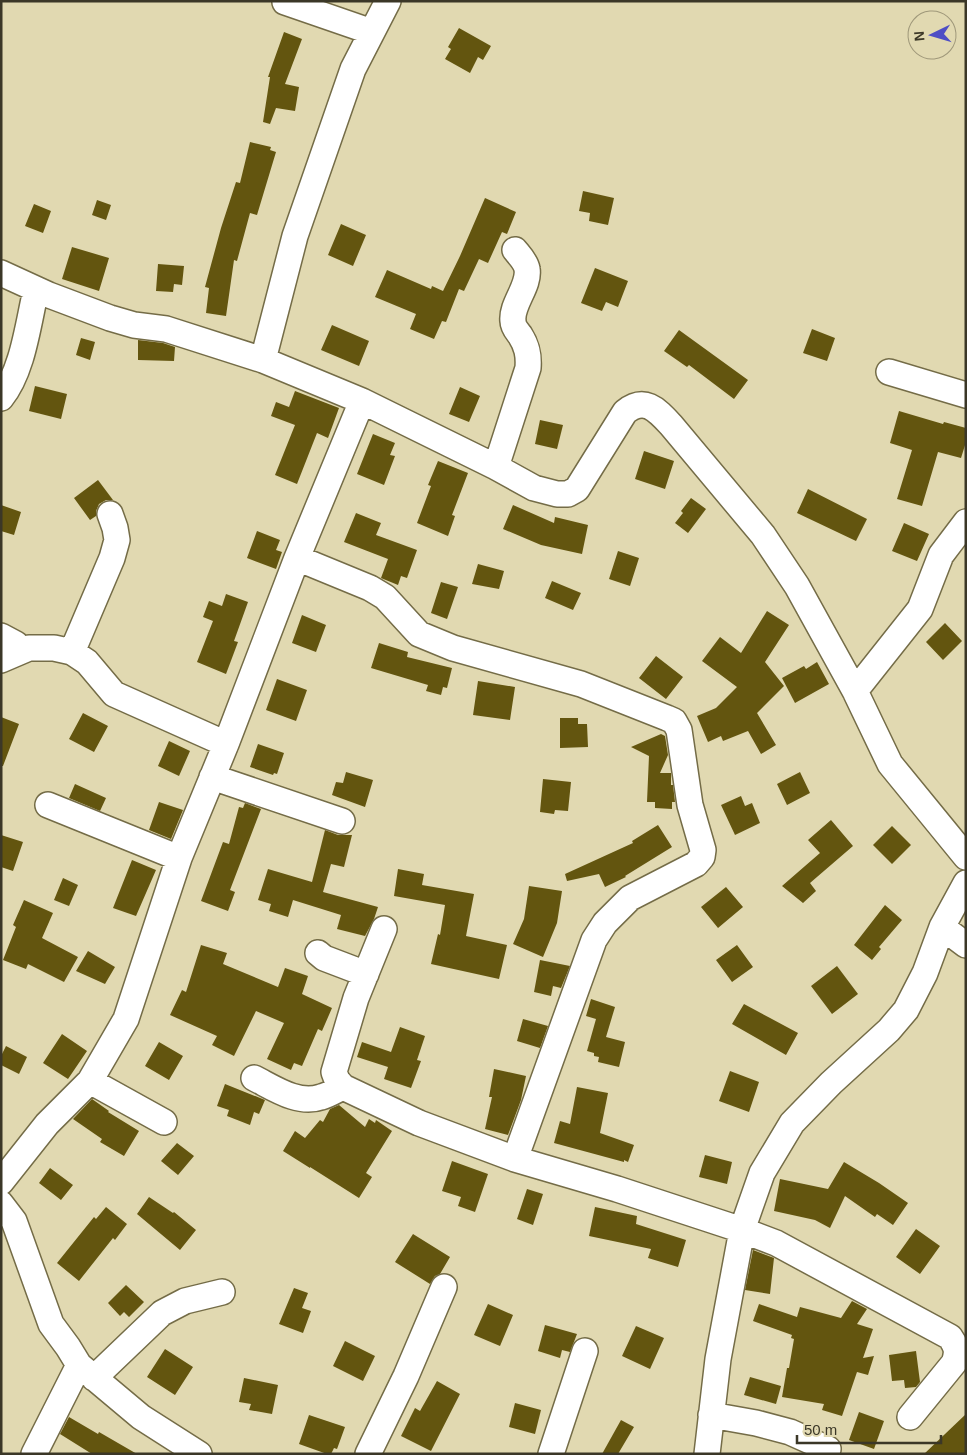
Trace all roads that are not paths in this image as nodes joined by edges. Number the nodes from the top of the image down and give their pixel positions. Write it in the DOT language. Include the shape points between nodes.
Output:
graph roads {
  1 [pos="388,1"];
  2 [pos="286,2"];
  3 [pos="372,32"];
  4 [pos="515,250"];
  5 [pos="1,273"];
  6 [pos="36,290"];
  7 [pos="263,360"];
  8 [pos="889,372"];
  9 [pos="966,395"];
  10 [pos="1,398"];
  11 [pos="362,401"];
  12 [pos="496,467"];
  13 [pos="110,514"];
  14 [pos="966,522"];
  15 [pos="297,558"];
  16 [pos="1,636"];
  17 [pos="72,652"];
  18 [pos="11,656"];
  19 [pos="855,690"];
  20 [pos="226,744"];
  21 [pos="212,777"];
  22 [pos="48,804"];
  23 [pos="342,822"];
  24 [pos="966,856"];
  25 [pos="179,858"];
  26 [pos="966,883"];
  27 [pos="942,927"];
  28 [pos="384,929"];
  29 [pos="966,944"];
  30 [pos="318,953"];
  31 [pos="366,974"];
  32 [pos="254,1078"];
  33 [pos="90,1081"];
  34 [pos="343,1086"];
  35 [pos="164,1122"];
  36 [pos="515,1159"];
  37 [pos="1,1182"];
  38 [pos="1,1204"];
  39 [pos="742,1230"];
  40 [pos="444,1288"];
  41 [pos="222,1292"];
  42 [pos="585,1351"];
  43 [pos="86,1372"];
  44 [pos="711,1416"];
  45 [pos="910,1417"];
  46 [pos="828,1449"];
  47 [pos="34,1454"];
  48 [pos="199,1454"];
  49 [pos="368,1454"];
  50 [pos="551,1454"];
  51 [pos="706,1454"];
  1 -- 3 [label="street"];
  2 -- 3 [label="street"];
  3 -- 7 [label="street" via="353,69 295,236"];
  4 -- 12 [label="street" via="528,270 514,309 513,322 526,344 529,357"];
  5 -- 6 [label="street"];
  6 -- 7 [label="street" via="110,318 166,329"];
  6 -- 10 [label="street" via="12,383"];
  7 -- 11 [label="street"];
  8 -- 9 [label="street"];
  11 -- 12 [label="street"];
  11 -- 15 [label="street"];
  12 -- 19 [label="street" via="534,488 568,494 577,489 625,412 632,406 645,404 657,411 763,535 797,586"];
  13 -- 17 [label="street" via="117,540 115,549"];
  14 -- 19 [label="street" via="941,554 920,609"];
  15 -- 20 [label="street"];
  15 -- 36 [label="street" via="385,597 419,634 453,648 581,684 667,718 679,730 690,805 703,850 702,857 696,864 630,898 605,923 594,940"];
  16 -- 18 [label="street" via="16,644"];
  17 -- 18 [label="street" via="29,648"];
  17 -- 20 [label="street" via="87,662 114,694"];
  19 -- 24 [label="street" via="890,764"];
  20 -- 21 [label="street"];
  21 -- 23 [label="street"];
  21 -- 25 [label="street"];
  22 -- 25 [label="street"];
  25 -- 33 [label="street" via="126,1019"];
  26 -- 27 [label="street"];
  27 -- 29 [label="street"];
  27 -- 39 [label="street" via="925,973 906,1010 792,1123 762,1172"];
  28 -- 31 [label="street"];
  30 -- 31 [label="street"];
  31 -- 34 [label="street" via="334,1072"];
  32 -- 34 [label="street" via="293,1097 308,1099 321,1097"];
  33 -- 35 [label="street"];
  33 -- 37 [label="street" via="47,1124"];
  34 -- 36 [label="street" via="419,1123"];
  36 -- 39 [label="street" via="617,1188"];
  38 -- 43 [label="street" via="14,1221 51,1324"];
  39 -- 44 [label="street"];
  39 -- 45 [label="street" via="776,1243 950,1337 958,1354 954,1363"];
  40 -- 49 [label="street"];
  41 -- 43 [label="street" via="185,1301 162,1313"];
  42 -- 50 [label="street"];
  43 -- 47 [label="street"];
  43 -- 48 [label="street" via="141,1417"];
  44 -- 46 [label="street" via="790,1432"];
  44 -- 51 [label="street"];
}
